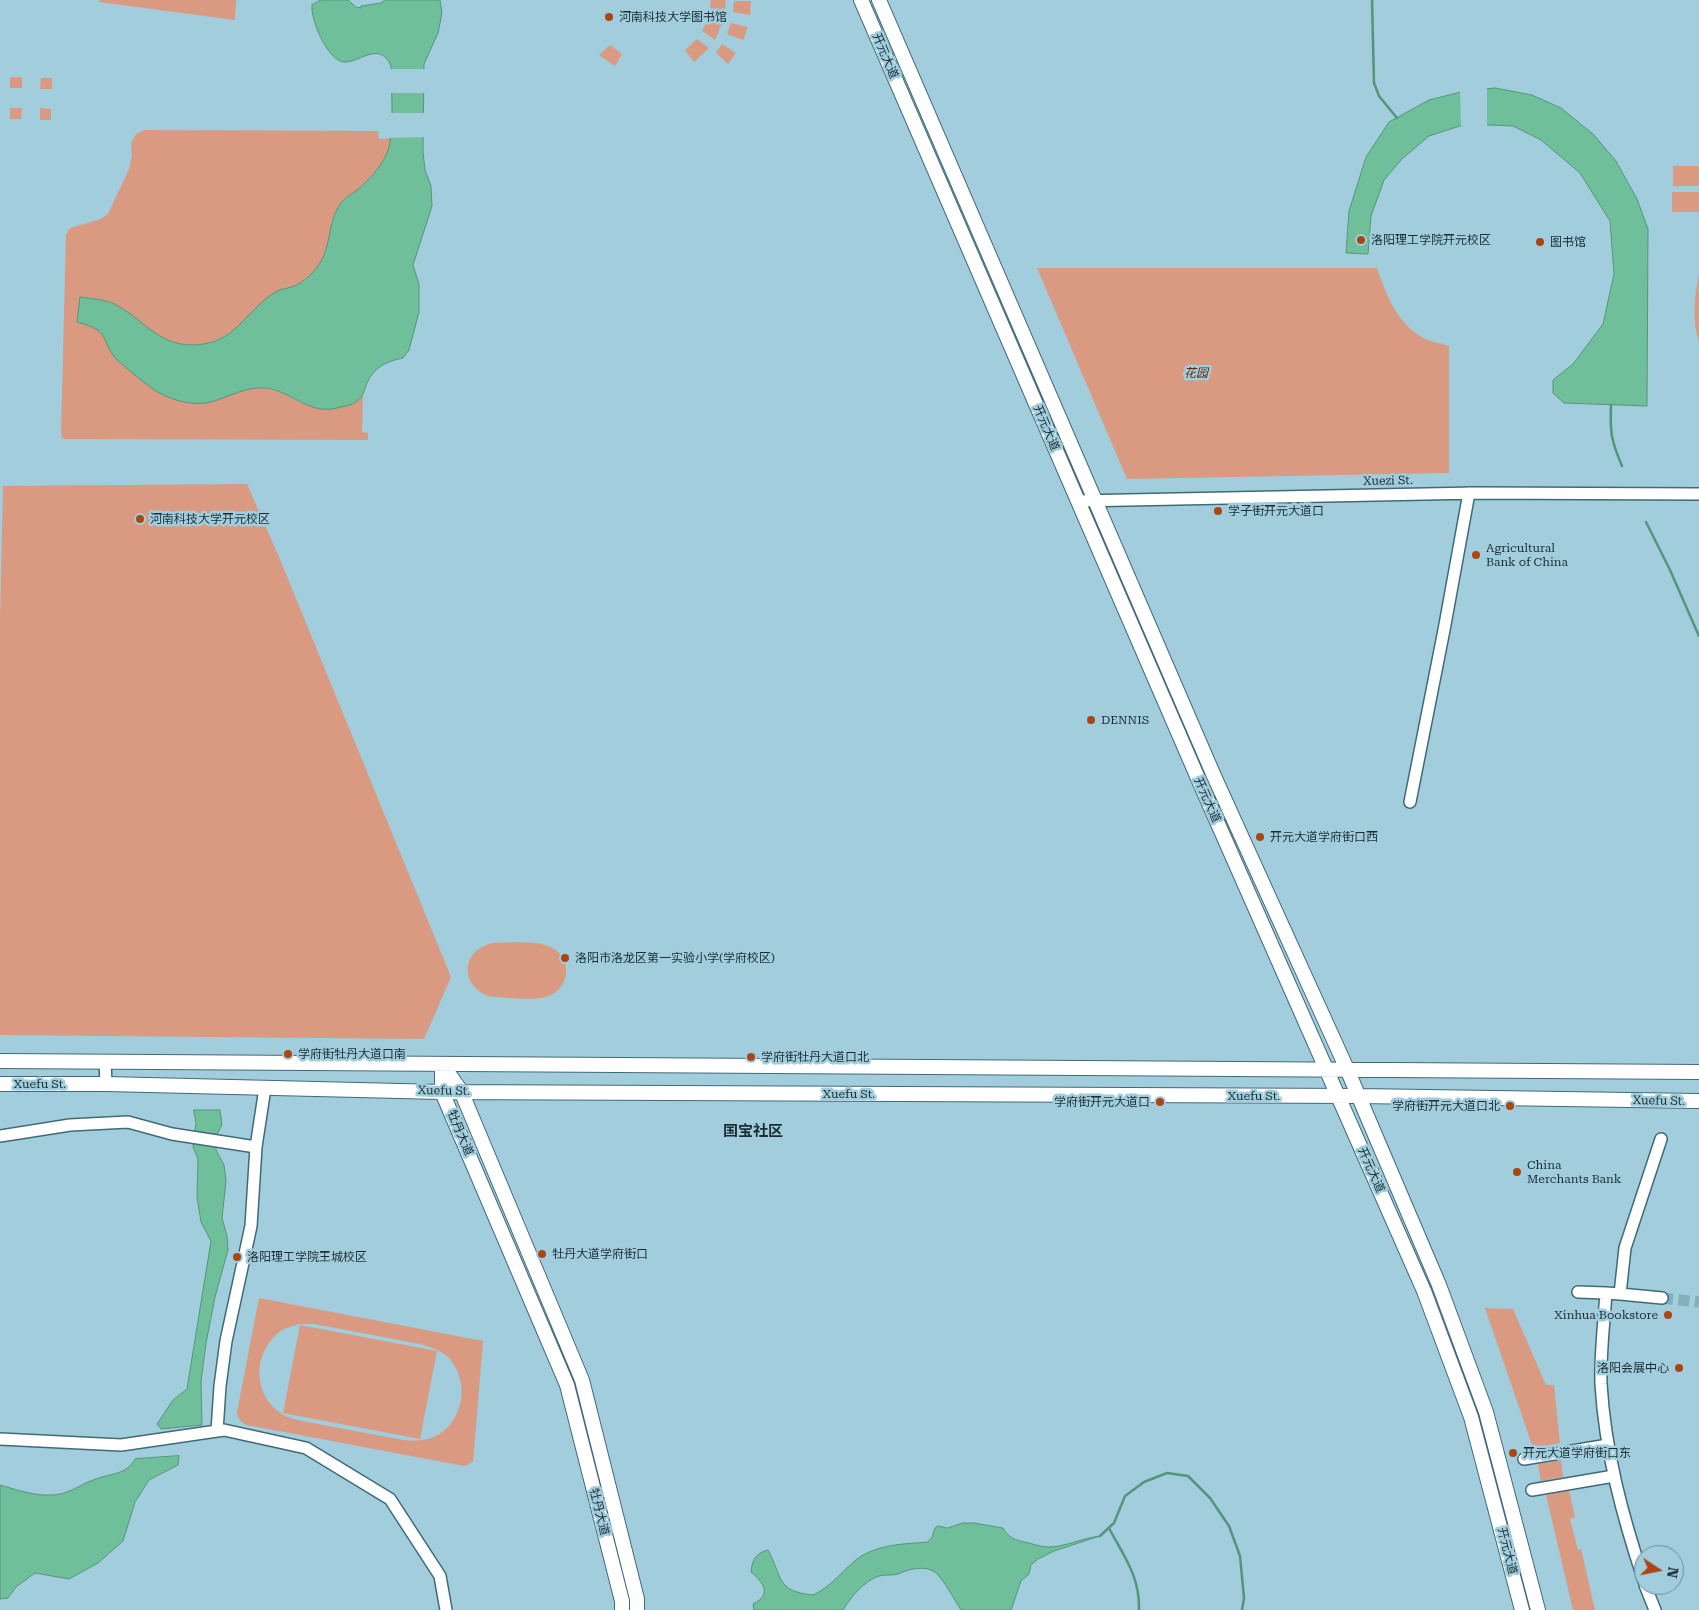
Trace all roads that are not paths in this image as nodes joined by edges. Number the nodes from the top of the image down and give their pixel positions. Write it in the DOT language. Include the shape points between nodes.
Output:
graph roads {
  1 [pos="861,0"];
  2 [pos="879,0"];
  3 [pos="1469,494"];
  4 [pos="1699,494"];
  5 [pos="1699,498"];
  6 [pos="1096,502"];
  7 [pos="1079,503"];
  8 [pos="1410,802"];
  9 [pos="0,1061"];
  10 [pos="105,1062"];
  11 [pos="442,1064"];
  12 [pos="1327,1069"];
  13 [pos="1347,1069"];
  14 [pos="1699,1072"];
  15 [pos="0,1084"];
  16 [pos="106,1084"];
  17 [pos="265,1088"];
  18 [pos="442,1092"];
  19 [pos="461,1092"];
  20 [pos="1339,1096"];
  21 [pos="1358,1096"];
  22 [pos="1699,1101"];
  23 [pos="0,1136"];
  24 [pos="1661,1139"];
  25 [pos="256,1147"];
  26 [pos="1578,1292"];
  27 [pos="1606,1293"];
  28 [pos="1620,1294"];
  29 [pos="1662,1298"];
  30 [pos="217,1431"];
  31 [pos="0,1439"];
  32 [pos="1608,1445"];
  33 [pos="1524,1459"];
  34 [pos="1614,1476"];
  35 [pos="1532,1490"];
  36 [pos="1634,1552"];
  37 [pos="1649,1595"];
  38 [pos="446,1610"];
  39 [pos="622,1610"];
  40 [pos="637,1610"];
  41 [pos="1522,1610"];
  42 [pos="1538,1610"];
  43 [pos="1655,1610"];
  1 -- 7 [label="main road, 开元大道"];
  2 -- 6 [label="main road, 开元大道"];
  3 -- 4 [label="street, Xuezi St."];
  3 -- 5 [label="street, Xuezi St."];
  3 -- 6 [label="street, Xuezi St."];
  3 -- 8 [label="street"];
  6 -- 7 [label="street, Xuezi St."];
  6 -- 13 [label="main road, 开元大道" via="1214,776"];
  7 -- 12 [label="main road, 开元大道"];
  9 -- 10 [label="main road, Xuefu St."];
  10 -- 11 [label="main road, Xuefu St."];
  10 -- 16 [label="street"];
  11 -- 12 [label="main road, Xuefu St."];
  11 -- 18 [label="main road, 牡丹大道"];
  11 -- 19 [label="main road, 牡丹大道"];
  12 -- 13 [label="main road, Xuefu St."];
  12 -- 20 [label="main road, 开元大道"];
  13 -- 14 [label="main road, Xuefu St."];
  13 -- 21 [label="main road, 开元大道"];
  15 -- 16 [label="main road, Xuefu St."];
  16 -- 17 [label="main road, Xuefu St."];
  17 -- 18 [label="main road, Xuefu St."];
  17 -- 25 [label="street"];
  18 -- 19 [label="main road, Xuefu St."];
  18 -- 39 [label="main road, 牡丹大道" via="567,1386"];
  19 -- 20 [label="main road, Xuefu St."];
  19 -- 40 [label="main road, 牡丹大道" via="582,1380 637,1599"];
  20 -- 21 [label="main road, Xuefu St."];
  20 -- 41 [label="main road, 开元大道" via="1424,1291 1471,1417"];
  21 -- 22 [label="main road, Xuefu St."];
  21 -- 42 [label="main road, 开元大道" via="1438,1285 1486,1412"];
  23 -- 25 [label="street" via="70,1125 128,1122 172,1134"];
  24 -- 28 [label="street" via="1626,1248"];
  25 -- 30 [label="street" via="251,1226 226,1341"];
  26 -- 27 [label="street"];
  27 -- 28 [label="street"];
  27 -- 32 [label="street" via="1601,1383"];
  28 -- 29 [label="street"];
  30 -- 31 [label="street" via="121,1445"];
  30 -- 38 [label="street" via="306,1448 390,1499 440,1576"];
  32 -- 33 [label="street"];
  32 -- 34 [label="street"];
  34 -- 35 [label="street"];
  34 -- 36 [label="street"];
  37 -- 43 [label="street"];
}
